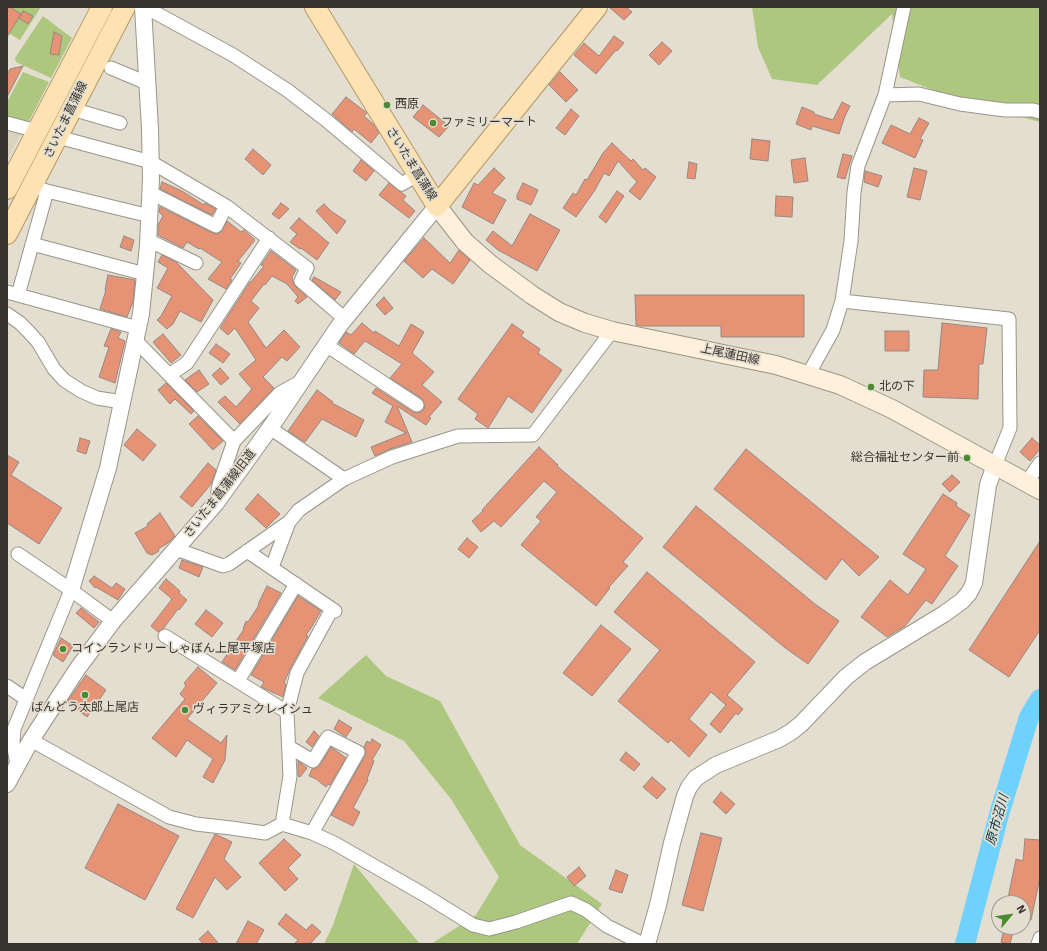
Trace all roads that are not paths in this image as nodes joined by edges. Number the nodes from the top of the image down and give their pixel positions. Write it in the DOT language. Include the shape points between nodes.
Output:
graph roads {
  1 [pos="102,7"];
  2 [pos="125,7"];
  3 [pos="144,7"];
  4 [pos="315,7"];
  5 [pos="598,7"];
  6 [pos="904,7"];
  7 [pos="88,34"];
  8 [pos="106,42"];
  9 [pos="111,68"];
  10 [pos="147,83"];
  11 [pos="885,95"];
  12 [pos="72,109"];
  13 [pos="1040,112"];
  14 [pos="120,122"];
  15 [pos="7,124"];
  16 [pos="36,131"];
  17 [pos="58,138"];
  18 [pos="151,162"];
  19 [pos="417,174"];
  20 [pos="7,189"];
  21 [pos="40,189"];
  22 [pos="151,193"];
  23 [pos="226,206"];
  24 [pos="437,206"];
  25 [pos="150,216"];
  26 [pos="7,234"];
  27 [pos="269,238"];
  28 [pos="148,240"];
  29 [pos="32,244"];
  30 [pos="196,263"];
  31 [pos="145,274"];
  32 [pos="13,294"];
  33 [pos="842,301"];
  34 [pos="7,314"];
  35 [pos="345,320"];
  36 [pos="612,331"];
  37 [pos="137,335"];
  38 [pos="326,345"];
  39 [pos="169,375"];
  40 [pos="808,375"];
  41 [pos="300,382"];
  42 [pos="122,402"];
  43 [pos="417,405"];
  44 [pos="270,428"];
  45 [pos="234,441"];
  46 [pos="1040,463"];
  47 [pos="995,464"];
  48 [pos="344,479"];
  49 [pos="1034,486"];
  50 [pos="216,503"];
  51 [pos="289,522"];
  52 [pos="176,550"];
  53 [pos="248,551"];
  54 [pos="18,554"];
  55 [pos="272,567"];
  56 [pos="296,584"];
  57 [pos="71,590"];
  58 [pos="113,621"];
  59 [pos="165,636"];
  60 [pos="238,681"];
  61 [pos="7,686"];
  62 [pos="26,699"];
  63 [pos="287,712"];
  64 [pos="31,740"];
  65 [pos="289,747"];
  66 [pos="17,764"];
  67 [pos="7,784"];
  68 [pos="282,824"];
  69 [pos="312,834"];
  70 [pos="1040,938"];
  71 [pos="643,944"];
  72 [pos="647,944"];
  73 [pos="1038,944"];
  1 -- 7 [label="main road, さいたま菖蒲線"];
  2 -- 8 [label="main road, さいたま菖蒲線"];
  3 -- 10 [label="street"];
  3 -- 19 [label="street" via="233,55 287,90 402,184"];
  4 -- 19 [label="main road, さいたま菖蒲線"];
  5 -- 24 [label="main road, さいたま菖蒲線"];
  6 -- 11 [label="street"];
  7 -- 8 [label="main road" via="94,47 100,47"];
  7 -- 16 [label="main road, さいたま菖蒲線"];
  8 -- 12 [label="main road, さいたま菖蒲線"];
  9 -- 10 [label="street"];
  10 -- 18 [label="street"];
  11 -- 13 [label="street" via="918,94 960,104"];
  11 -- 33 [label="street" via="858,166"];
  12 -- 14 [label="street"];
  12 -- 17 [label="main road, さいたま菖蒲線"];
  15 -- 16 [label="street"];
  16 -- 20 [label="main road, さいたま菖蒲線"];
  17 -- 18 [label="street"];
  17 -- 21 [label="main road, さいたま菖蒲線"];
  18 -- 22 [label="street"];
  18 -- 23 [label="street"];
  19 -- 24 [label="main road, さいたま菖蒲線"];
  21 -- 25 [label="street"];
  21 -- 26 [label="main road, さいたま菖蒲線"];
  21 -- 29 [label="street"];
  22 -- 23 [label="street" via="216,226"];
  22 -- 25 [label="street"];
  23 -- 27 [label="street"];
  24 -- 35 [label="street, さいたま菖蒲線旧道"];
  24 -- 36 [label="main road, 上尾蓮田線" via="465,242 508,278 559,312"];
  25 -- 28 [label="street"];
  27 -- 35 [label="street" via="307,268 301,281"];
  27 -- 39 [label="street" via="187,363"];
  28 -- 30 [label="street"];
  28 -- 31 [label="street"];
  29 -- 31 [label="street"];
  29 -- 32 [label="street"];
  31 -- 37 [label="street"];
  32 -- 37 [label="street"];
  33 -- 40 [label="street" via="833,330"];
  33 -- 47 [label="street" via="1009,319 1010,428"];
  34 -- 42 [label="street" via="20,322 38,342 54,369 64,380 97,398"];
  35 -- 38 [label="street, さいたま菖蒲線旧道"];
  36 -- 40 [label="main road, 上尾蓮田線" via="776,365"];
  36 -- 48 [label="street" via="533,435 458,436 392,458"];
  37 -- 39 [label="street"];
  37 -- 42 [label="street"];
  38 -- 41 [label="street, さいたま菖蒲線旧道"];
  38 -- 43 [label="street"];
  39 -- 45 [label="street"];
  40 -- 47 [label="main road, 上尾蓮田線" via="866,396"];
  41 -- 44 [label="street, さいたま菖蒲線旧道"];
  41 -- 45 [label="street" via="280,393"];
  42 -- 57 [label="street" via="108,468"];
  44 -- 48 [label="street"];
  44 -- 50 [label="street, さいたま菖蒲線旧道"];
  45 -- 50 [label="street" via="219,485"];
  46 -- 49 [label="street"];
  47 -- 49 [label="main road, 上尾蓮田線"];
  47 -- 72 [label="street" via="988,485 974,583 962,601 865,662 846,677 791,732 716,765 696,778 689,787 675,830"];
  48 -- 51 [label="street" via="298,510"];
  50 -- 52 [label="street, さいたま菖蒲線旧道"];
  51 -- 53 [label="street"];
  51 -- 55 [label="street"];
  52 -- 53 [label="street" via="223,566"];
  52 -- 58 [label="street, さいたま菖蒲線旧道"];
  53 -- 55 [label="street"];
  54 -- 57 [label="street"];
  55 -- 56 [label="street"];
  56 -- 60 [label="street"];
  56 -- 63 [label="street" via="333,610 297,673"];
  57 -- 58 [label="street"];
  57 -- 62 [label="street"];
  58 -- 64 [label="street, さいたま菖蒲線旧道" via="78,668"];
  59 -- 60 [label="street"];
  60 -- 63 [label="street"];
  61 -- 62 [label="street"];
  62 -- 66 [label="street" via="14,729 13,743"];
  63 -- 65 [label="street"];
  64 -- 66 [label="street, さいたま菖蒲線旧道"];
  64 -- 68 [label="street" via="169,817 196,824 265,833"];
  65 -- 68 [label="street" via="290,776"];
  65 -- 69 [label="street" via="313,761 328,737 358,752"];
  66 -- 67 [label="street, さいたま菖蒲線旧道"];
  68 -- 69 [label="street"];
  69 -- 71 [label="street" via="334,843 473,925 489,929 571,903 586,910 607,926"];
  70 -- 73 [label="street"];
}
